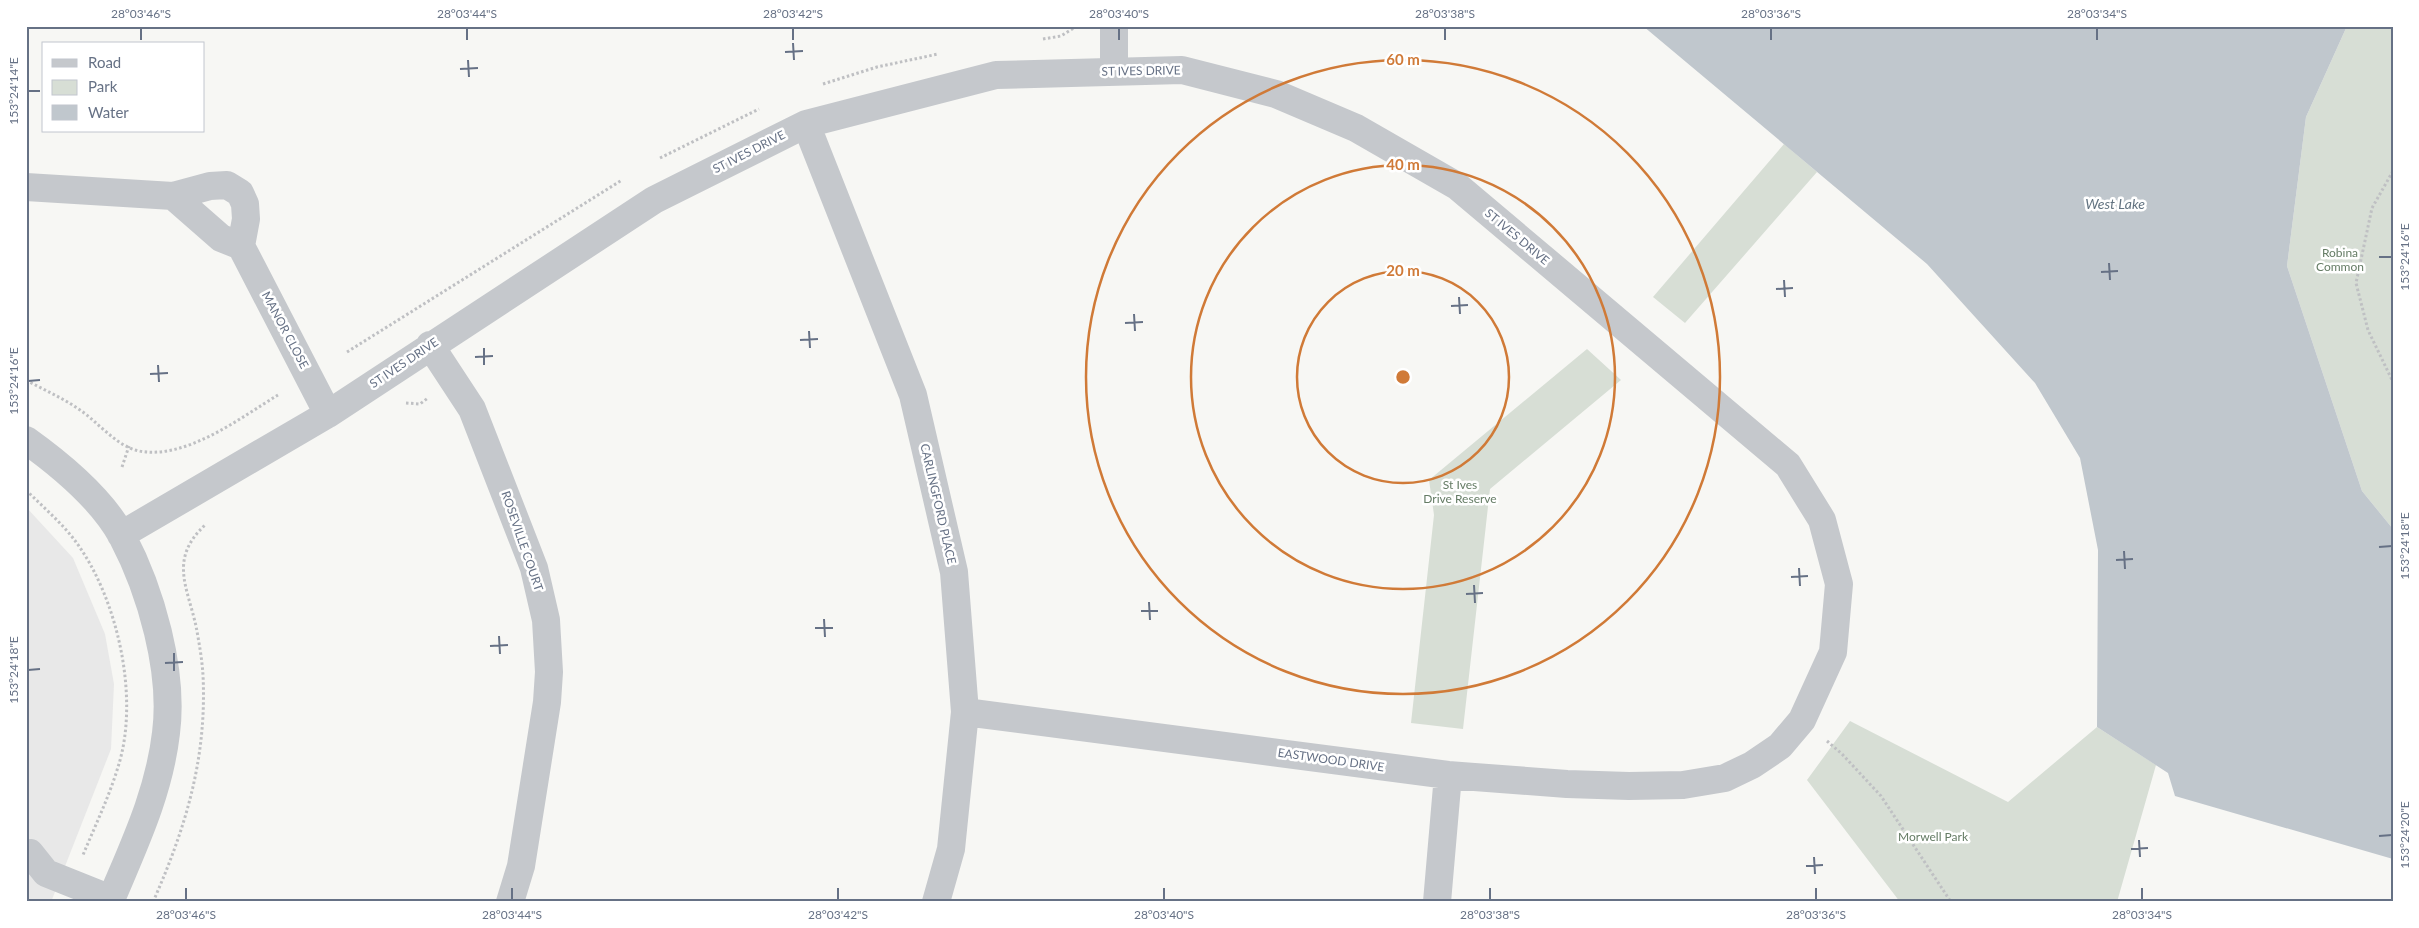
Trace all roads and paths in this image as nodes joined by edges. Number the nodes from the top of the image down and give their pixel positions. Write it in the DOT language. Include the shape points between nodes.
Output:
graph roads {
  1 [pos="1114,26"];
  2 [pos="1114,72"];
  3 [pos="806,124"];
  4 [pos="2393,171"];
  5 [pos="26,188"];
  6 [pos="173,196"];
  7 [pos="241,246"];
  8 [pos="430,345"];
  9 [pos="26,380"];
  10 [pos="454,382"];
  11 [pos="2393,382"];
  12 [pos="278,395"];
  13 [pos="403,404"];
  14 [pos="328,414"];
  15 [pos="26,440"];
  16 [pos="129,446"];
  17 [pos="122,467"];
  18 [pos="26,490"];
  19 [pos="208,523"];
  20 [pos="122,535"];
  21 [pos="964,712"];
  22 [pos="1802,720"];
  23 [pos="1448,775"];
  24 [pos="1700,784"];
  25 [pos="30,853"];
  26 [pos="72,883"];
  27 [pos="110,900"];
  28 [pos="153,902"];
  29 [pos="510,902"];
  30 [pos="936,902"];
  31 [pos="1438,902"];
  32 [pos="1951,902"];
  1 -- 2 [label="street"];
  2 -- 3 [label="street, ST IVES DRIVE" via="996,75"];
  2 -- 22 [label="street, ST IVES DRIVE" via="1182,70 1276,94 1356,128 1457,186 1788,465 1822,520 1838,584 1833,652"];
  3 -- 8 [label="street, ST IVES DRIVE" via="654,200"];
  3 -- 21 [label="street, CARLINGFORD PLACE" via="913,395 954,572"];
  4 -- 11 [label="path" via="2372,208 2356,283 2368,330"];
  5 -- 6 [label="street"];
  6 -- 7 [label="street" via="221,238"];
  6 -- 7 [label="street" via="210,186 228,185 240,193 246,218"];
  7 -- 14 [label="street, MANOR CLOSE"];
  8 -- 10 [label="street, ROSEVILLE COURT"];
  8 -- 14 [label="street, ST IVES DRIVE"];
  9 -- 16 [label="path" via="80,409"];
  10 -- 13 [label="path" via="420,404"];
  10 -- 29 [label="street, ROSEVILLE COURT" via="472,409 514,514 534,568 546,620 547,702 521,866"];
  12 -- 16 [label="path" via="201,441 165,451 139,450"];
  14 -- 20 [label="street, ST IVES DRIVE"];
  15 -- 20 [label="street" via="91,495"];
  16 -- 17 [label="path"];
  18 -- 26 [label="path" via="76,542 95,574 111,612 127,692 119,766"];
  19 -- 28 [label="path" via="188,545 182,578 196,628 203,674 203,729 198,771 189,810"];
  20 -- 27 [label="street" via="147,595 168,685 166,733 156,785 142,830"];
  21 -- 23 [label="street, EASTWOOD DRIVE"];
  21 -- 30 [label="street, CARLINGFORD PLACE" via="951,849"];
  22 -- 24 [label="street, ST IVES DRIVE" via="1780,746 1752,765 1726,778"];
  22 -- 32 [label="path" via="1842,754 1881,796"];
  23 -- 24 [label="street, EASTWOOD DRIVE" via="1585,785"];
  23 -- 31 [label="street"];
  25 -- 26 [label="street" via="46,873"];
  26 -- 27 [label="street"];
}
